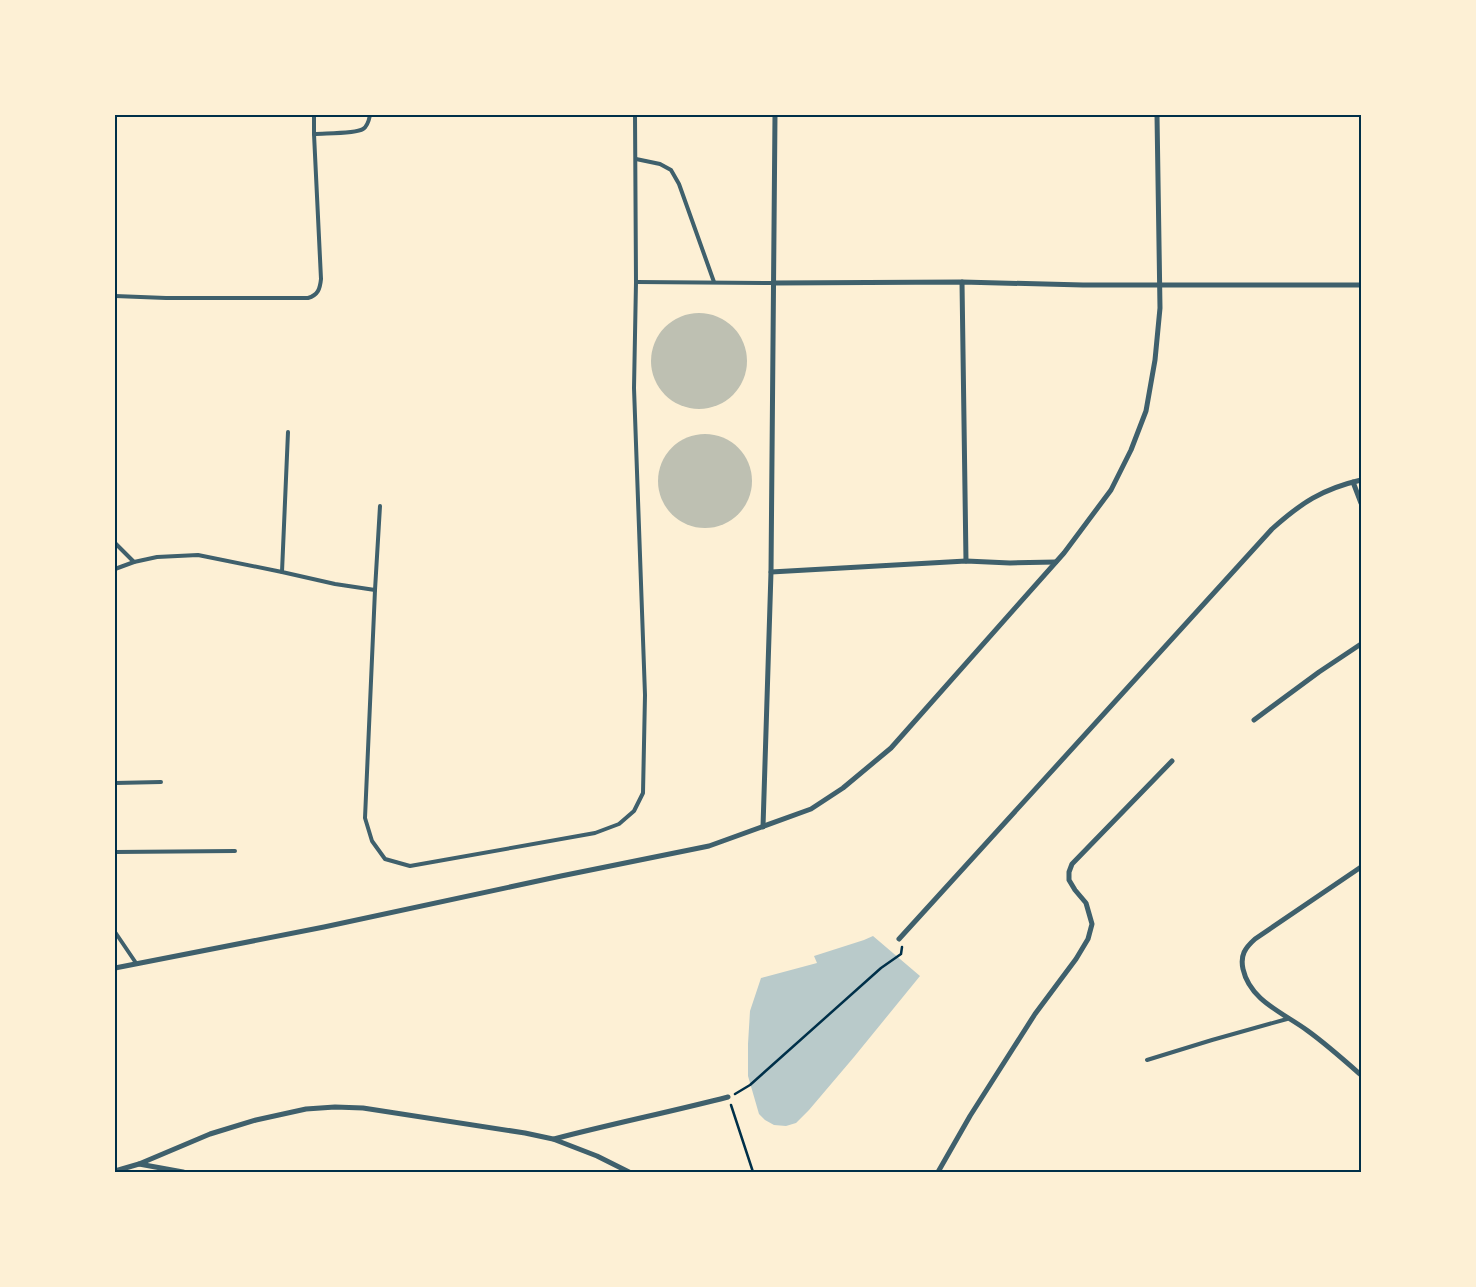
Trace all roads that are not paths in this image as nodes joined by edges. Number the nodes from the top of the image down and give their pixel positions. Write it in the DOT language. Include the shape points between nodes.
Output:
graph roads {
  1 [pos="314,115"];
  2 [pos="370,115"];
  3 [pos="635,115"];
  4 [pos="775,115"];
  5 [pos="1157,115"];
  6 [pos="314,134"];
  7 [pos="636,159"];
  8 [pos="636,282"];
  9 [pos="714,282"];
  10 [pos="962,282"];
  11 [pos="774,283"];
  12 [pos="1159,285"];
  13 [pos="1361,285"];
  14 [pos="115,296"];
  15 [pos="288,432"];
  16 [pos="1361,480"];
  17 [pos="1353,482"];
  18 [pos="1361,502"];
  19 [pos="380,506"];
  20 [pos="115,543"];
  21 [pos="966,561"];
  22 [pos="134,562"];
  23 [pos="1056,562"];
  24 [pos="115,569"];
  25 [pos="282,572"];
  26 [pos="771,572"];
  27 [pos="375,590"];
  28 [pos="1361,644"];
  29 [pos="1254,720"];
  30 [pos="1172,760"];
  31 [pos="161,782"];
  32 [pos="115,783"];
  33 [pos="763,827"];
  34 [pos="236,850"];
  35 [pos="115,852"];
  36 [pos="1361,867"];
  37 [pos="115,932"];
  38 [pos="898,939"];
  39 [pos="136,963"];
  40 [pos="115,968"];
  41 [pos="1287,1019"];
  42 [pos="1147,1060"];
  43 [pos="1361,1076"];
  44 [pos="728,1098"];
  45 [pos="554,1139"];
  46 [pos="139,1164"];
  47 [pos="115,1171"];
  48 [pos="183,1172"];
  49 [pos="629,1172"];
  50 [pos="938,1172"];
  1 -- 6 [label="lane"];
  2 -- 6 [label="lane" via="368,124 357,132"];
  3 -- 7 [label="lane"];
  4 -- 11 [label="street"];
  5 -- 12 [label="street"];
  6 -- 14 [label="lane" via="322,279 317,293 308,298"];
  7 -- 8 [label="lane"];
  7 -- 9 [label="lane" via="660,164 670,170 679,184"];
  8 -- 9 [label="lane"];
  8 -- 27 [label="lane" via="634,388 645,695 644,793 634,811 619,824 595,833 410,866 385,859 372,842 365,818"];
  9 -- 11 [label="lane"];
  10 -- 11 [label="street"];
  10 -- 12 [label="street"];
  10 -- 21 [label="street"];
  11 -- 26 [label="street"];
  12 -- 13 [label="street"];
  12 -- 23 [label="street" via="1155,360 1146,411 1132,450 1111,490"];
  15 -- 25 [label="lane"];
  16 -- 17 [label="street"];
  17 -- 18 [label="street"];
  17 -- 38 [label="street" via="1307,500 1272,529"];
  19 -- 27 [label="lane"];
  20 -- 22 [label="lane"];
  21 -- 23 [label="street"];
  21 -- 26 [label="street"];
  22 -- 24 [label="lane"];
  22 -- 25 [label="lane" via="157,556 198,555"];
  23 -- 33 [label="street" via="891,748 843,788 811,809"];
  25 -- 27 [label="lane"];
  26 -- 33 [label="street"];
  28 -- 29 [label="street"];
  30 -- 50 [label="street" via="1072,864 1069,880 1086,904 1091,919 1088,939 1035,1014"];
  31 -- 32 [label="lane"];
  33 -- 39 [label="street" via="709,846"];
  34 -- 35 [label="lane"];
  36 -- 41 [label="street" via="1255,939 1243,952 1245,976 1253,991"];
  37 -- 39 [label="lane"];
  39 -- 40 [label="street"];
  41 -- 42 [label="lane"];
  41 -- 43 [label="street" via="1307,1030"];
  44 -- 45 [label="street"];
  45 -- 46 [label="street" via="363,1108 335,1107 306,1109 256,1120 210,1134"];
  45 -- 49 [label="street"];
  46 -- 47 [label="street"];
  46 -- 48 [label="street"];
}
